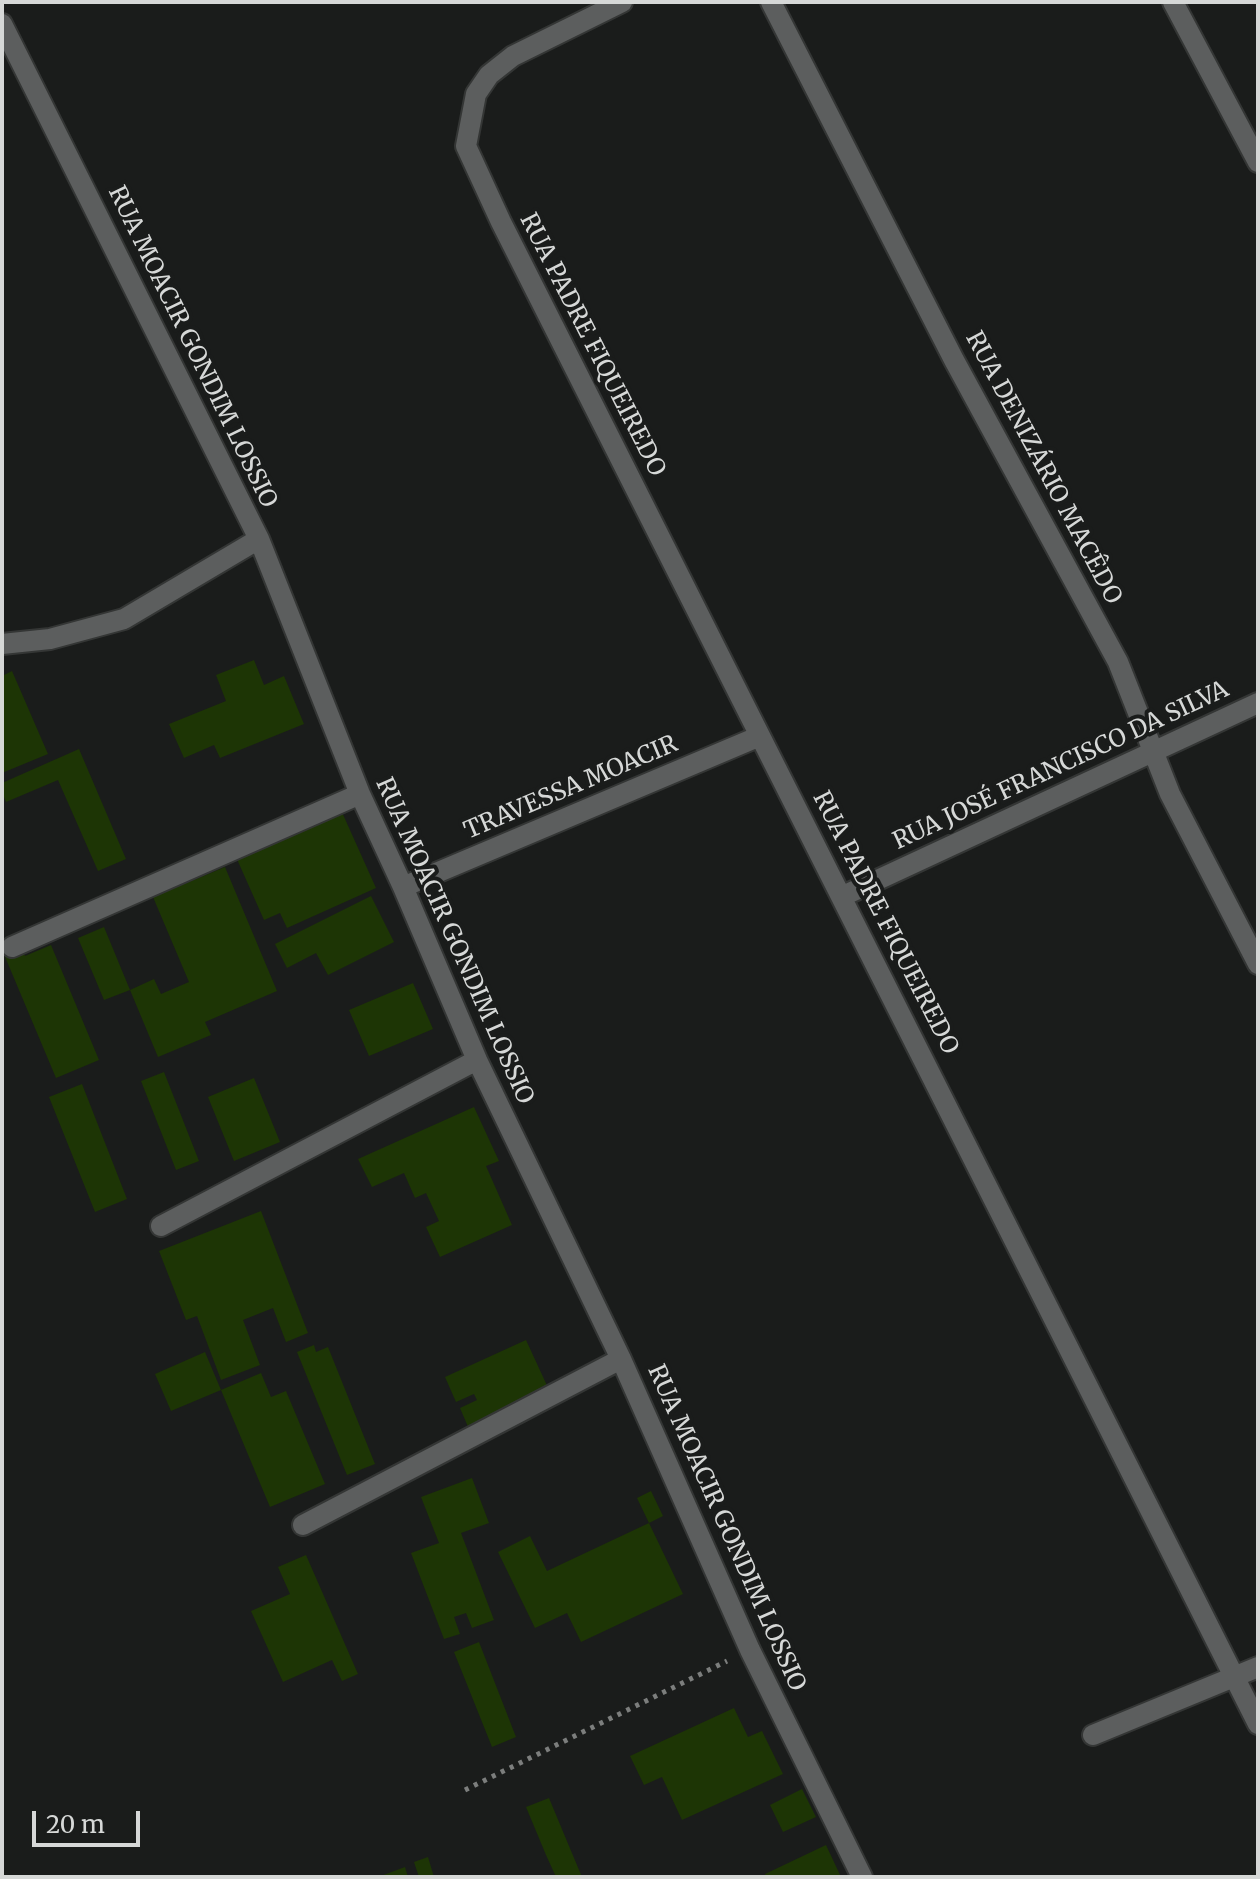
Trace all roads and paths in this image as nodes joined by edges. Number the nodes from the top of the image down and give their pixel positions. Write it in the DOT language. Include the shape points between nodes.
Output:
graph roads {
  1 [pos="622,2"];
  2 [pos="771,2"];
  3 [pos="1173,2"];
  4 [pos="2,24"];
  5 [pos="1258,162"];
  6 [pos="259,539"];
  7 [pos="2,644"];
  8 [pos="1258,703"];
  9 [pos="760,736"];
  10 [pos="1154,751"];
  11 [pos="360,794"];
  12 [pos="403,887"];
  13 [pos="843,896"];
  14 [pos="12,947"];
  15 [pos="1258,964"];
  16 [pos="477,1060"];
  17 [pos="161,1226"];
  18 [pos="621,1359"];
  19 [pos="303,1525"];
  20 [pos="750,1650"];
  21 [pos="1258,1667"];
  22 [pos="1235,1678"];
  23 [pos="1258,1724"];
  24 [pos="1093,1735"];
  25 [pos="465,1790"];
  26 [pos="862,1877"];
  1 -- 9 [label="street, RUA PADRE FIQUEIREDO" via="513,56 489,75 476,94 466,146"];
  2 -- 10 [label="street, RUA DENIZÁRIO MACÊDO" via="954,360 1118,662"];
  3 -- 5 [label="street"];
  4 -- 6 [label="street, RUA MOACIR GONDIM LOSSIO"];
  6 -- 7 [label="street" via="124,619 50,639"];
  6 -- 11 [label="street, RUA MOACIR GONDIM LOSSIO"];
  8 -- 10 [label="street, RUA JOSÉ FRANCISCO DA SILVA"];
  9 -- 12 [label="street, TRAVESSA MOACIR"];
  9 -- 13 [label="street, RUA PADRE FIQUEIREDO"];
  10 -- 13 [label="street, RUA JOSÉ FRANCISCO DA SILVA"];
  10 -- 15 [label="street, RUA DENIZÁRIO MACÊDO" via="1170,794"];
  11 -- 12 [label="street, RUA MOACIR GONDIM LOSSIO"];
  11 -- 14 [label="street"];
  12 -- 16 [label="street, RUA MOACIR GONDIM LOSSIO"];
  13 -- 22 [label="street, RUA PADRE FIQUEIREDO"];
  16 -- 17 [label="street"];
  16 -- 18 [label="street, RUA MOACIR GONDIM LOSSIO"];
  18 -- 19 [label="street"];
  18 -- 20 [label="street, RUA MOACIR GONDIM LOSSIO"];
  20 -- 25 [label="path"];
  20 -- 26 [label="street, RUA MOACIR GONDIM LOSSIO"];
  21 -- 22 [label="street"];
  22 -- 23 [label="street, RUA PADRE FIQUEIREDO"];
  22 -- 24 [label="street"];
}
